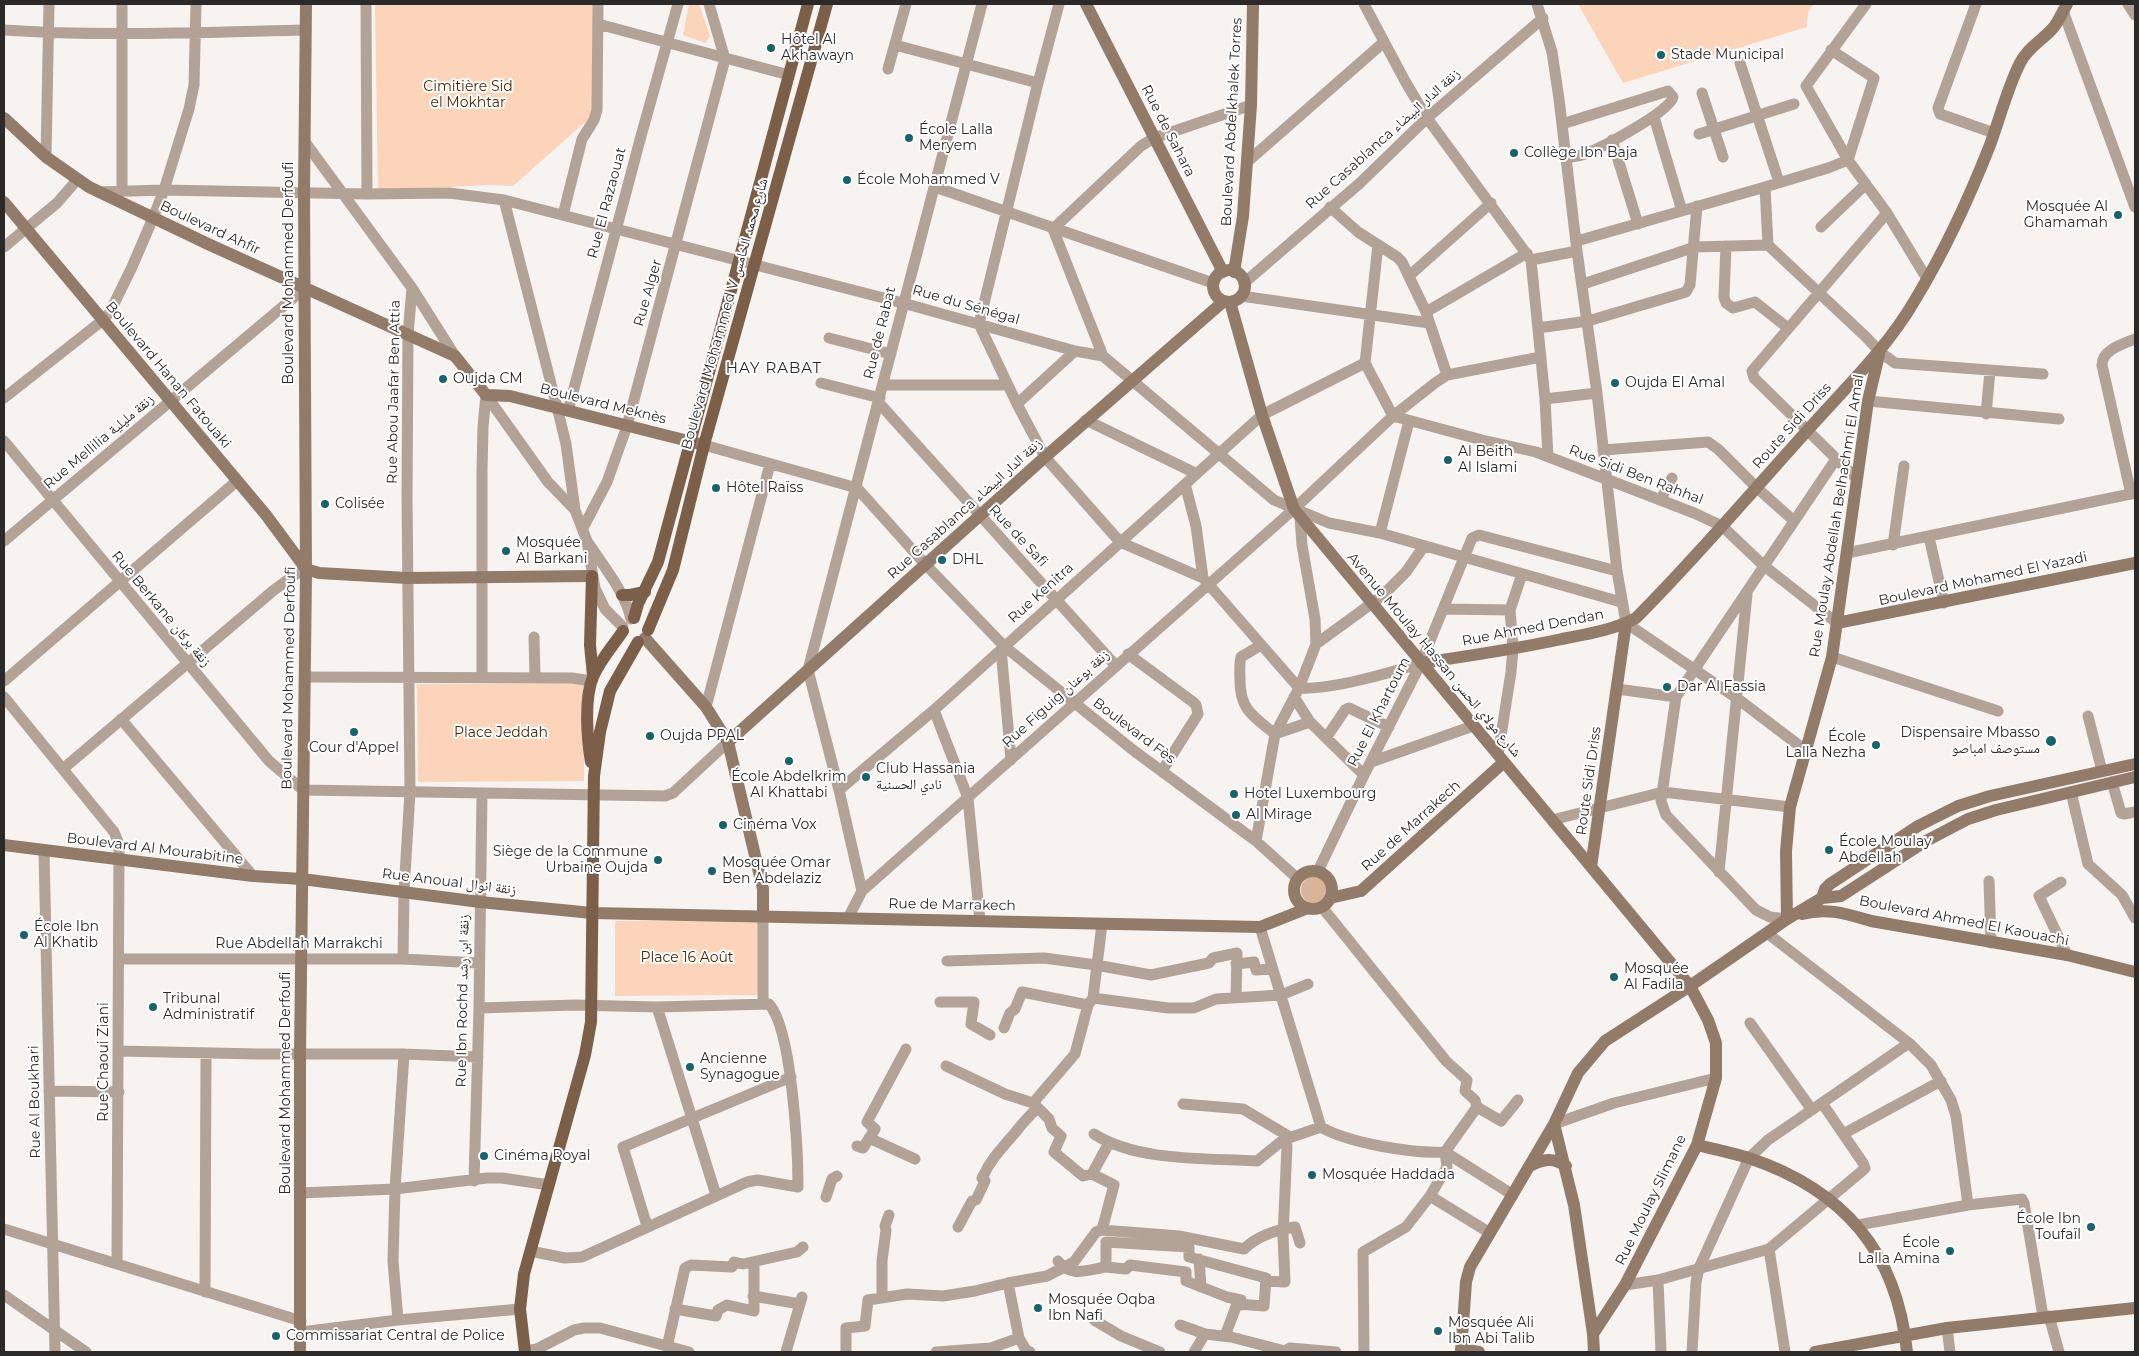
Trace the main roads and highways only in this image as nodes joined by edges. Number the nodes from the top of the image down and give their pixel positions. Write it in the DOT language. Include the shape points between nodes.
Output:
graph roads {
  1 [pos="808,4"];
  2 [pos="827,4"];
  3 [pos="592,576"];
  4 [pos="645,592"];
  5 [pos="622,595"];
  6 [pos="628,624"];
  7 [pos="643,637"];
  8 [pos="593,678"];
  9 [pos="594,776"];
  10 [pos="525,1352"];
  1 -- 4 [label="main road, Boulevard Mohammed V شارع محمد الخامس" via="658,562"];
  2 -- 7 [label="main road, Boulevard Mohammed V شارع محمد الخامس" via="704,445 671,577"];
  3 -- 8 [label="main road" via="590,645"];
  4 -- 5 [label="main road"];
  4 -- 6 [label="main road, Boulevard Mohammed V شارع محمد الخامس"];
  6 -- 7 [label="main road" via="626,638"];
  6 -- 7 [label="main road" via="645,622"];
  6 -- 8 [label="main road, Boulevard Mohammed V شارع محمد الخامس"];
  7 -- 9 [label="main road, Boulevard Mohammed V شارع محمد الخامس" via="610,691"];
  8 -- 9 [label="main road, Boulevard Mohammed V شارع محمد الخامس" via="588,724"];
  9 -- 10 [label="main road, Boulevard Mohammed V شارع محمد الخامس" via="591,1022 585,1055 520,1292"];
}
